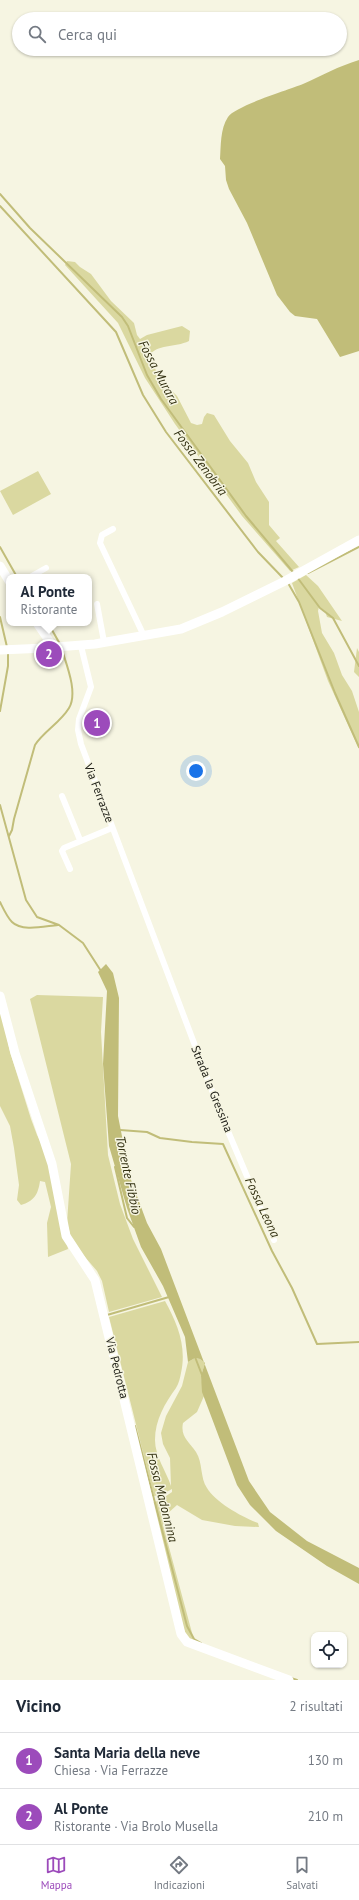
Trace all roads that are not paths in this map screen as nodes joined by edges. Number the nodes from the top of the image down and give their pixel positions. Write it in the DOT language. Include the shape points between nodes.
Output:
graph roads {
  1 [pos="113,529"];
  2 [pos="359,540"];
  3 [pos="0,566"];
  4 [pos="46,568"];
  5 [pos="35,574"];
  6 [pos="6,576"];
  7 [pos="96,604"];
  8 [pos="39,626"];
  9 [pos="144,636"];
  10 [pos="104,642"];
  11 [pos="54,646"];
  12 [pos="81,646"];
  13 [pos="0,650"];
  14 [pos="62,796"];
  15 [pos="112,828"];
  16 [pos="80,840"];
  17 [pos="70,869"];
  18 [pos="154,937"];
  19 [pos="0,996"];
  20 [pos="274,1240"];
  21 [pos="289,1680"];
  1 -- 9 [label="street" via="102,535 100,543"];
  2 -- 9 [label="street" via="292,577 201,621 181,629"];
  3 -- 6 [label="street"];
  4 -- 5 [label="street"];
  7 -- 10 [label="street"];
  8 -- 11 [label="street"];
  9 -- 10 [label="street"];
  10 -- 12 [label="street"];
  11 -- 12 [label="street"];
  11 -- 13 [label="street"];
  12 -- 15 [label="street, Via Ferrazze" via="91,687 79,719 78,730"];
  14 -- 16 [label="street"];
  15 -- 16 [label="street"];
  15 -- 18 [label="street, Via Ferrazze"];
  16 -- 17 [label="street" via="62,851"];
  18 -- 20 [label="street, Strada la Gressina" via="222,1118"];
  19 -- 21 [label="street, Via Pedrotta" via="15,1054 52,1164 66,1236 95,1280 181,1634 187,1642"];
}
